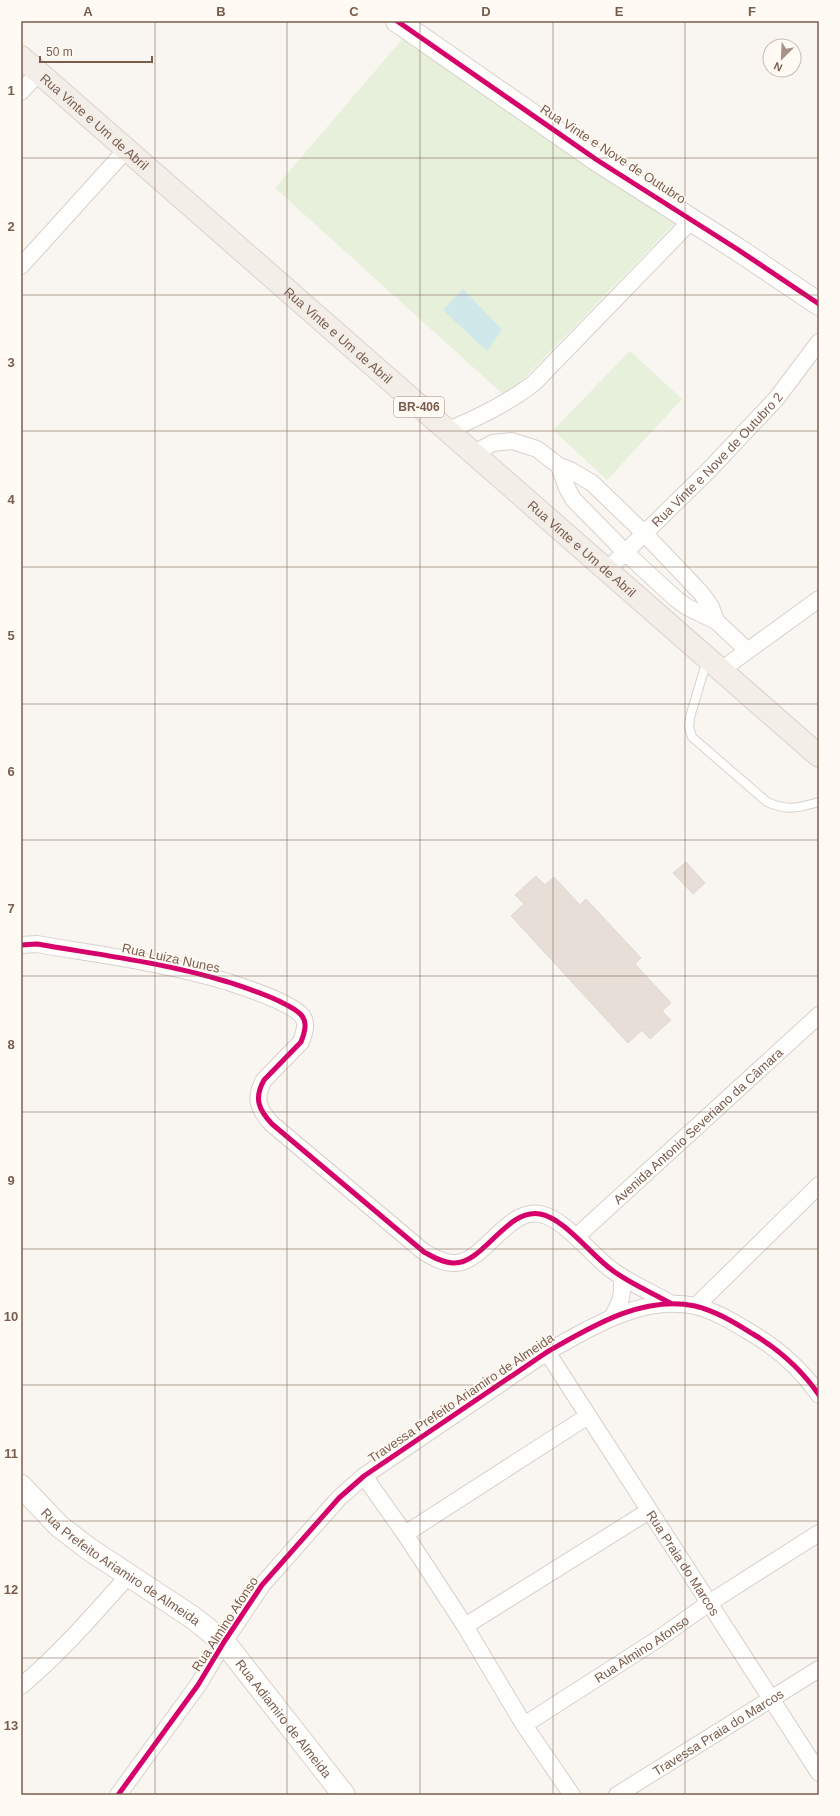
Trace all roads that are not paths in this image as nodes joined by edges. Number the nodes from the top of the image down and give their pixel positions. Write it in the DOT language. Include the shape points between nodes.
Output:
graph roads {
  1 [pos="397,21"];
  2 [pos="21,57"];
  3 [pos="39,72"];
  4 [pos="21,92"];
  5 [pos="126,150"];
  6 [pos="692,220"];
  7 [pos="21,266"];
  8 [pos="819,304"];
  9 [pos="819,342"];
  10 [pos="446,431"];
  11 [pos="472,454"];
  12 [pos="559,466"];
  13 [pos="645,534"];
  14 [pos="626,553"];
  15 [pos="607,570"];
  16 [pos="819,599"];
  17 [pos="716,621"];
  18 [pos="747,650"];
  19 [pos="714,664"];
  20 [pos="819,756"];
  21 [pos="819,802"];
  22 [pos="21,945"];
  23 [pos="819,1015"];
  24 [pos="819,1184"];
  25 [pos="576,1237"];
  26 [pos="621,1276"];
  27 [pos="670,1303"];
  28 [pos="696,1306"];
  29 [pos="612,1317"];
  30 [pos="547,1352"];
  31 [pos="819,1395"];
  32 [pos="588,1416"];
  33 [pos="364,1476"];
  34 [pos="21,1486"];
  35 [pos="649,1511"];
  36 [pos="819,1533"];
  37 [pos="405,1534"];
  38 [pos="129,1575"];
  39 [pos="709,1603"];
  40 [pos="465,1626"];
  41 [pos="224,1642"];
  42 [pos="819,1668"];
  43 [pos="21,1686"];
  44 [pos="771,1699"];
  45 [pos="524,1725"];
  46 [pos="819,1773"];
  47 [pos="118,1795"];
  48 [pos="344,1795"];
  49 [pos="572,1795"];
  50 [pos="617,1795"];
  1 -- 6 [label="street, Rua Vinte e Nove de Outubro" via="597,160"];
  2 -- 3 [label="main road, Rua Vinte e Um de Abril / BR-406"];
  3 -- 4 [label="street"];
  3 -- 5 [label="main road, Rua Vinte e Um de Abril / BR-406"];
  5 -- 7 [label="street"];
  5 -- 10 [label="main road, Rua Vinte e Um de Abril / BR-406" via="223,232"];
  6 -- 8 [label="street, Rua Vinte e Nove de Outubro"];
  6 -- 10 [label="street" via="534,383 498,408"];
  9 -- 13 [label="street, Rua Vinte e Nove de Outubro 2" via="776,399"];
  10 -- 11 [label="main road, Rua Vinte e Um de Abril / BR-406"];
  11 -- 12 [label="street" via="493,442 512,441 537,449"];
  11 -- 15 [label="main road, Rua Vinte e Um de Abril / BR-406"];
  12 -- 13 [label="street" via="592,483"];
  12 -- 14 [label="street" via="573,499"];
  13 -- 14 [label="street, Rua Vinte e Nove de Outubro 2"];
  13 -- 17 [label="street" via="701,593 711,607"];
  14 -- 15 [label="street, Rua Vinte e Nove de Outubro 2"];
  14 -- 17 [label="street" via="676,599"];
  15 -- 19 [label="main road, Rua Vinte e Um de Abril / BR-406"];
  16 -- 18 [label="street"];
  17 -- 18 [label="street"];
  18 -- 19 [label="street"];
  19 -- 20 [label="main road, Rua Vinte e Um de Abril / BR-406"];
  19 -- 21 [label="lane" via="690,717 692,737 767,802 790,809"];
  22 -- 25 [label="street, Rua Luiza Nunes" via="38,944 201,974 263,993 296,1011 305,1023 304,1036 261,1085 259,1103 262,1114 424,1252 435,1258 454,1263 465,1260 513,1222 532,1213 542,1214 559,1222"];
  23 -- 25 [label="street, Avenida Antonio Severiano da Câmara"];
  24 -- 28 [label="street"];
  25 -- 26 [label="street"];
  26 -- 27 [label="street"];
  26 -- 29 [label="street" via="623,1294"];
  27 -- 28 [label="street, Travessa Prefeito Ariamiro de Almeida"];
  27 -- 29 [label="street, Travessa Prefeito Ariamiro de Almeida"];
  28 -- 31 [label="street, Travessa Prefeito Ariamiro de Almeida" via="728,1319 762,1340 796,1366"];
  29 -- 30 [label="street, Travessa Prefeito Ariamiro de Almeida"];
  30 -- 32 [label="street, Rua Praia do Marcos"];
  30 -- 33 [label="street, Travessa Prefeito Ariamiro de Almeida"];
  32 -- 35 [label="street, Rua Praia do Marcos"];
  32 -- 37 [label="street"];
  33 -- 37 [label="street"];
  33 -- 41 [label="street, Rua Almino Afonso" via="339,1498 277,1567"];
  34 -- 38 [label="street, Rua Prefeito Ariamiro de Almeida" via="58,1526"];
  35 -- 39 [label="street, Rua Praia do Marcos"];
  35 -- 40 [label="street"];
  36 -- 39 [label="street, Rua Almino Afonso"];
  37 -- 40 [label="street"];
  38 -- 41 [label="street, Rua Prefeito Ariamiro de Almeida"];
  38 -- 43 [label="street" via="75,1636"];
  39 -- 44 [label="street, Rua Praia do Marcos"];
  39 -- 45 [label="street, Rua Almino Afonso" via="661,1638"];
  40 -- 45 [label="street"];
  41 -- 47 [label="street, Rua Almino Afonso" via="198,1685"];
  41 -- 48 [label="street, Rua Adiamiro de Almeida"];
  42 -- 44 [label="street, Travessa Praia do Marcos"];
  44 -- 46 [label="street, Rua Praia do Marcos"];
  44 -- 50 [label="street, Travessa Praia do Marcos"];
  45 -- 49 [label="street"];
}
